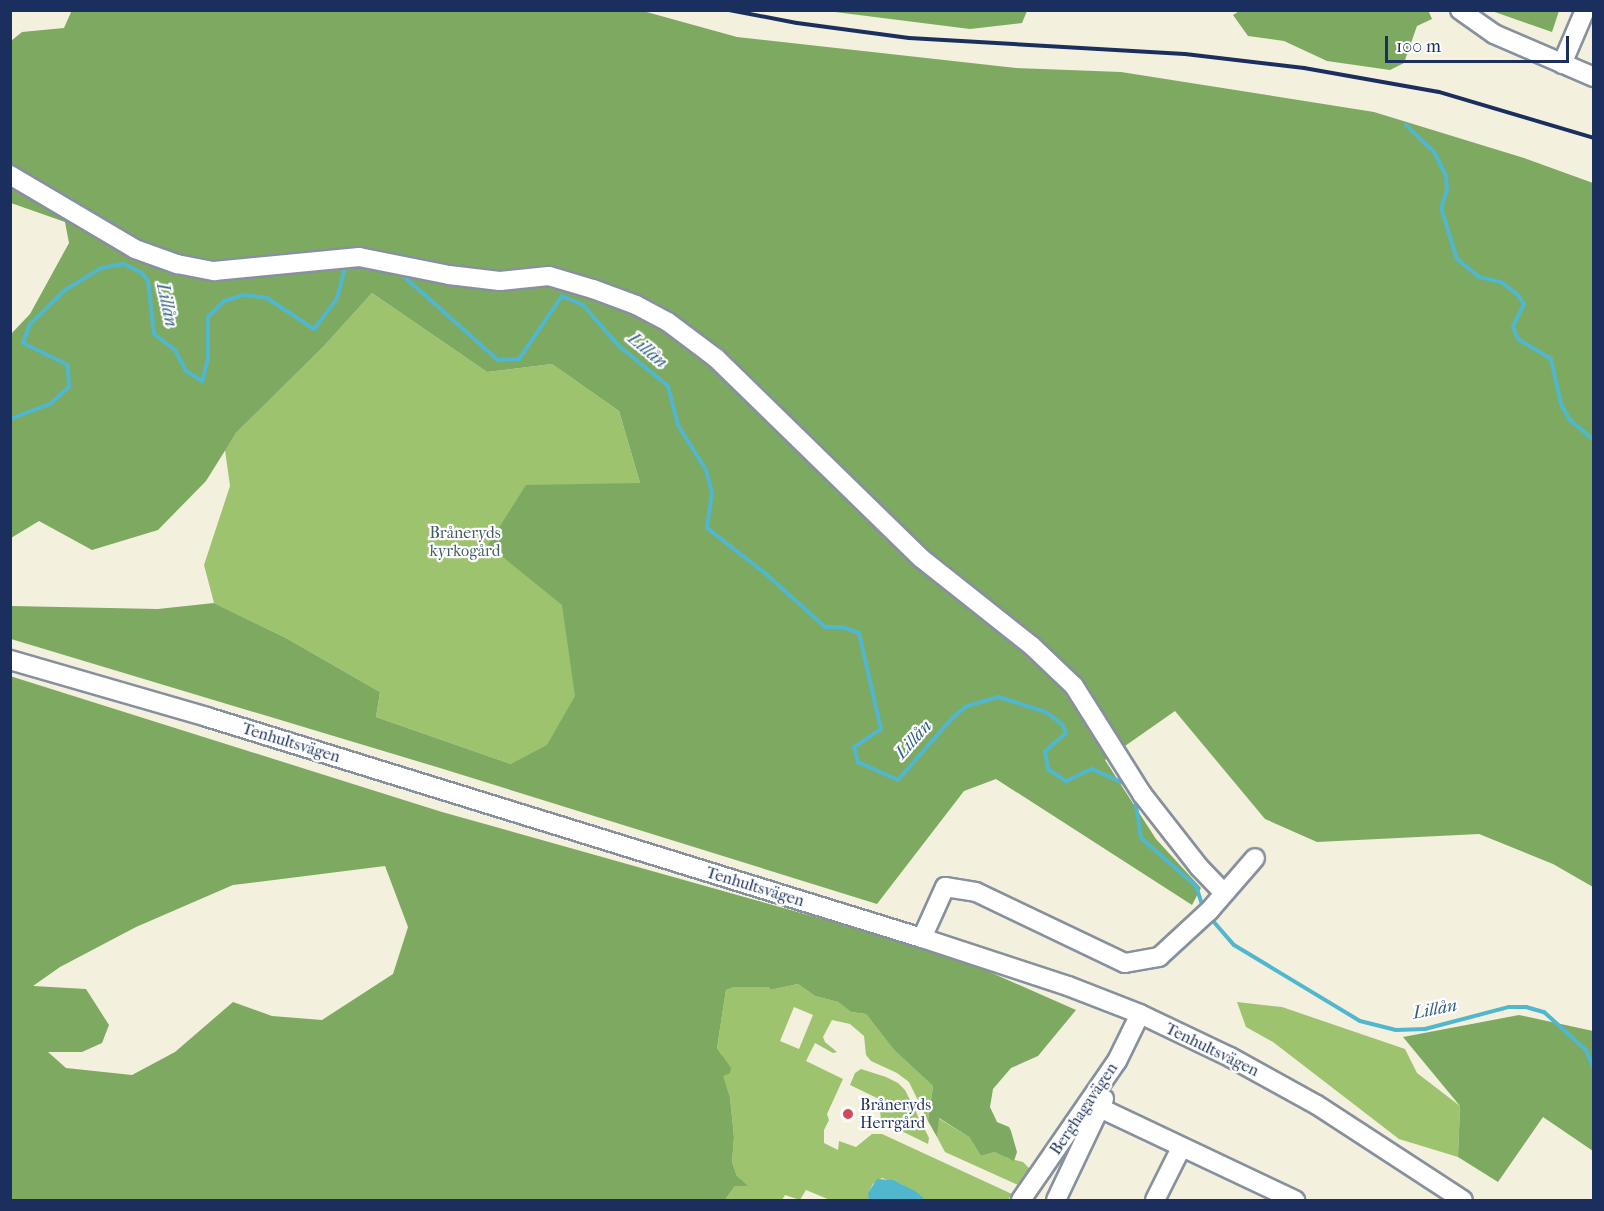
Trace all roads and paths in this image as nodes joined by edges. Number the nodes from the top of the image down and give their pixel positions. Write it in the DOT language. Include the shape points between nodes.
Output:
graph roads {
  1 [pos="1460,10"];
  2 [pos="1585,10"];
  3 [pos="1562,64"];
  4 [pos="1593,77"];
  5 [pos="10,175"];
  6 [pos="10,188"];
  7 [pos="31,188"];
  8 [pos="10,660"];
  9 [pos="1255,858"];
  10 [pos="1224,893"];
  11 [pos="922,938"];
  12 [pos="1140,1014"];
  13 [pos="1117,1061"];
  14 [pos="1100,1108"];
  15 [pos="1181,1148"];
  16 [pos="1258,1193"];
  17 [pos="1028,1198"];
  18 [pos="1056,1200"];
  19 [pos="1155,1200"];
  20 [pos="1295,1200"];
  21 [pos="1463,1200"];
  1 -- 3 [label="street" via="1494,34"];
  2 -- 3 [label="street"];
  3 -- 4 [label="street"];
  5 -- 7 [label="street"];
  6 -- 7 [label="street"];
  7 -- 10 [label="street" via="135,249 214,272 360,257 449,275 500,280 549,276 604,293 668,321 716,358 921,558 1032,646 1074,686 1142,794"];
  8 -- 11 [label="street, Tenhultsvägen"];
  9 -- 10 [label="street"];
  10 -- 11 [label="street" via="1159,957 1125,963 976,892 945,887"];
  11 -- 12 [label="street, Tenhultsvägen"];
  12 -- 13 [label="street, Berghagavägen"];
  12 -- 21 [label="street, Tenhultsvägen" via="1288,1088"];
  13 -- 14 [label="street"];
  13 -- 17 [label="street, Berghagavägen"];
  14 -- 15 [label="street"];
  14 -- 18 [label="street"];
  15 -- 16 [label="street"];
  15 -- 19 [label="street"];
  16 -- 20 [label="street"];
}
